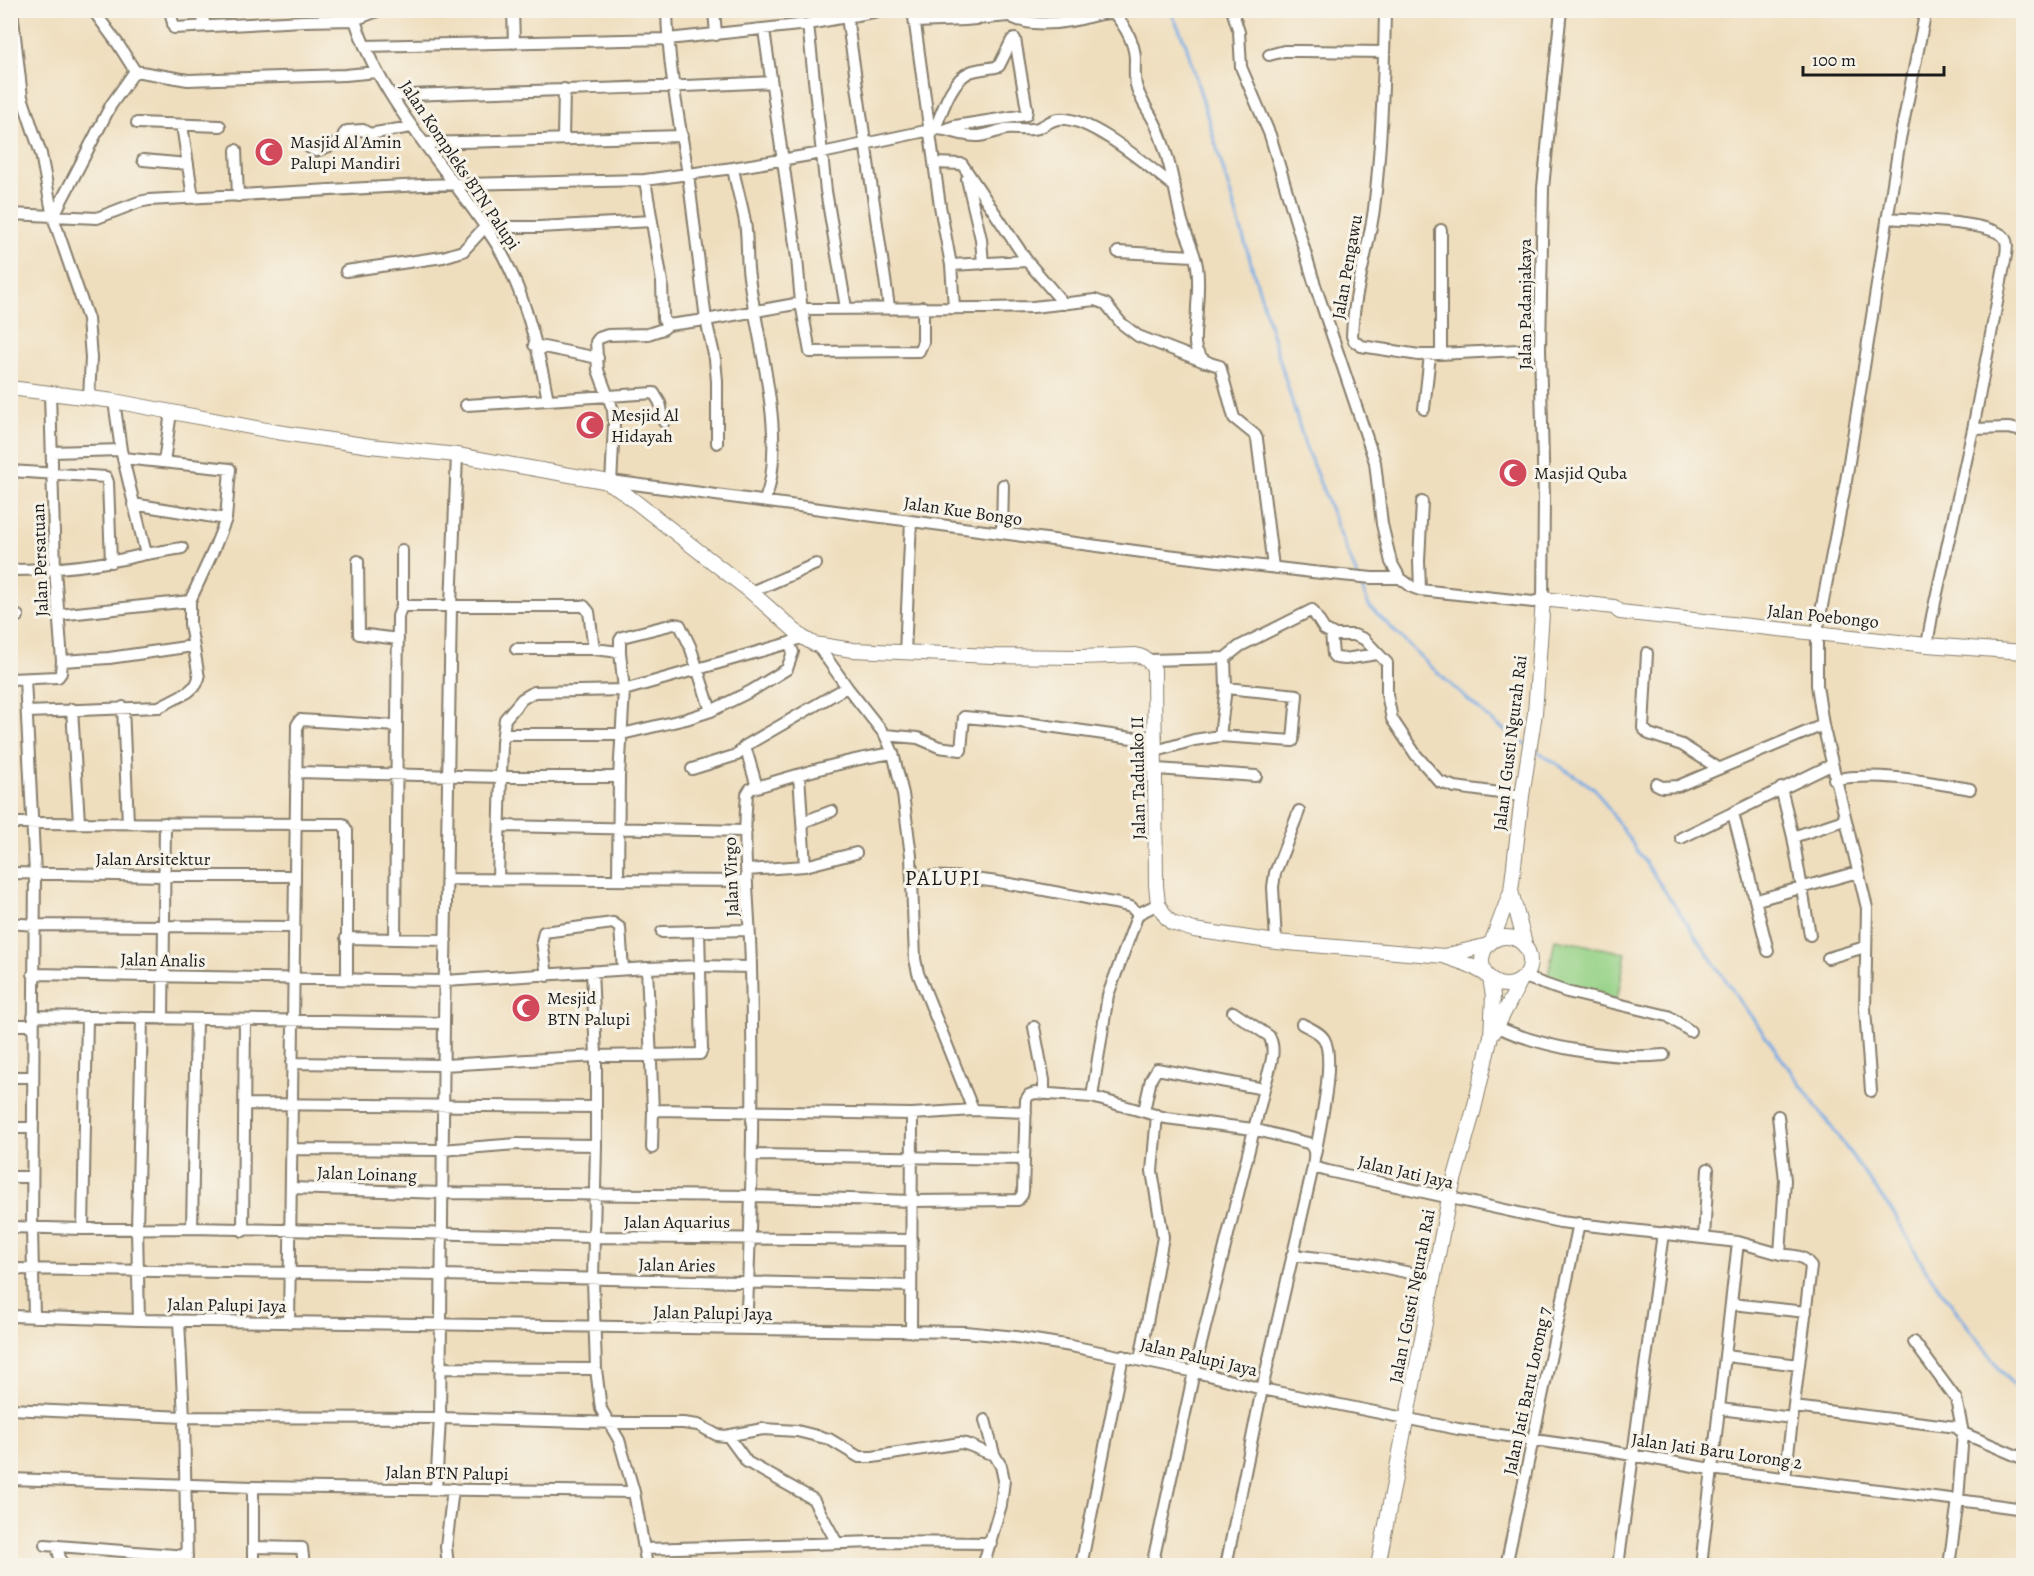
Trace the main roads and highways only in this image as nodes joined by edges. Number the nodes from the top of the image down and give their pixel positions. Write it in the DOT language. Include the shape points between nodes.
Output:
graph roads {
  1 [pos="10,388"];
  2 [pos="1540,603"];
  3 [pos="2024,652"];
  4 [pos="1511,891"];
  5 [pos="1490,943"];
  6 [pos="1526,947"];
  7 [pos="1444,956"];
  8 [pos="1488,977"];
  9 [pos="1522,978"];
  10 [pos="1494,1032"];
  11 [pos="1378,1566"];
  1 -- 7 [label="main road, Jalan Tadulako II" via="114,401 611,482 818,646 905,653 1136,655 1149,660 1154,670 1156,885 1158,904 1166,917 1181,927 1276,942"];
  2 -- 3 [label="main road, Jalan Poebongo" via="1614,607 1620,612"];
  2 -- 4 [label="main road, Jalan I Gusti Ngurah Rai" via="1535,712"];
  4 -- 5 [label="main road, Jalan I Gusti Ngurah Rai"];
  4 -- 6 [label="main road, Jalan I Gusti Ngurah Rai"];
  5 -- 6 [label="main road" via="1499,938 1514,938"];
  5 -- 7 [label="main road"];
  5 -- 8 [label="main road" via="1482,963"];
  6 -- 9 [label="main road" via="1529,969"];
  7 -- 8 [label="main road"];
  8 -- 9 [label="main road" via="1501,985"];
  8 -- 10 [label="main road, Jalan I Gusti Ngurah Rai"];
  9 -- 10 [label="main road, Jalan I Gusti Ngurah Rai"];
  10 -- 11 [label="main road, Jalan I Gusti Ngurah Rai" via="1449,1198"];
}
